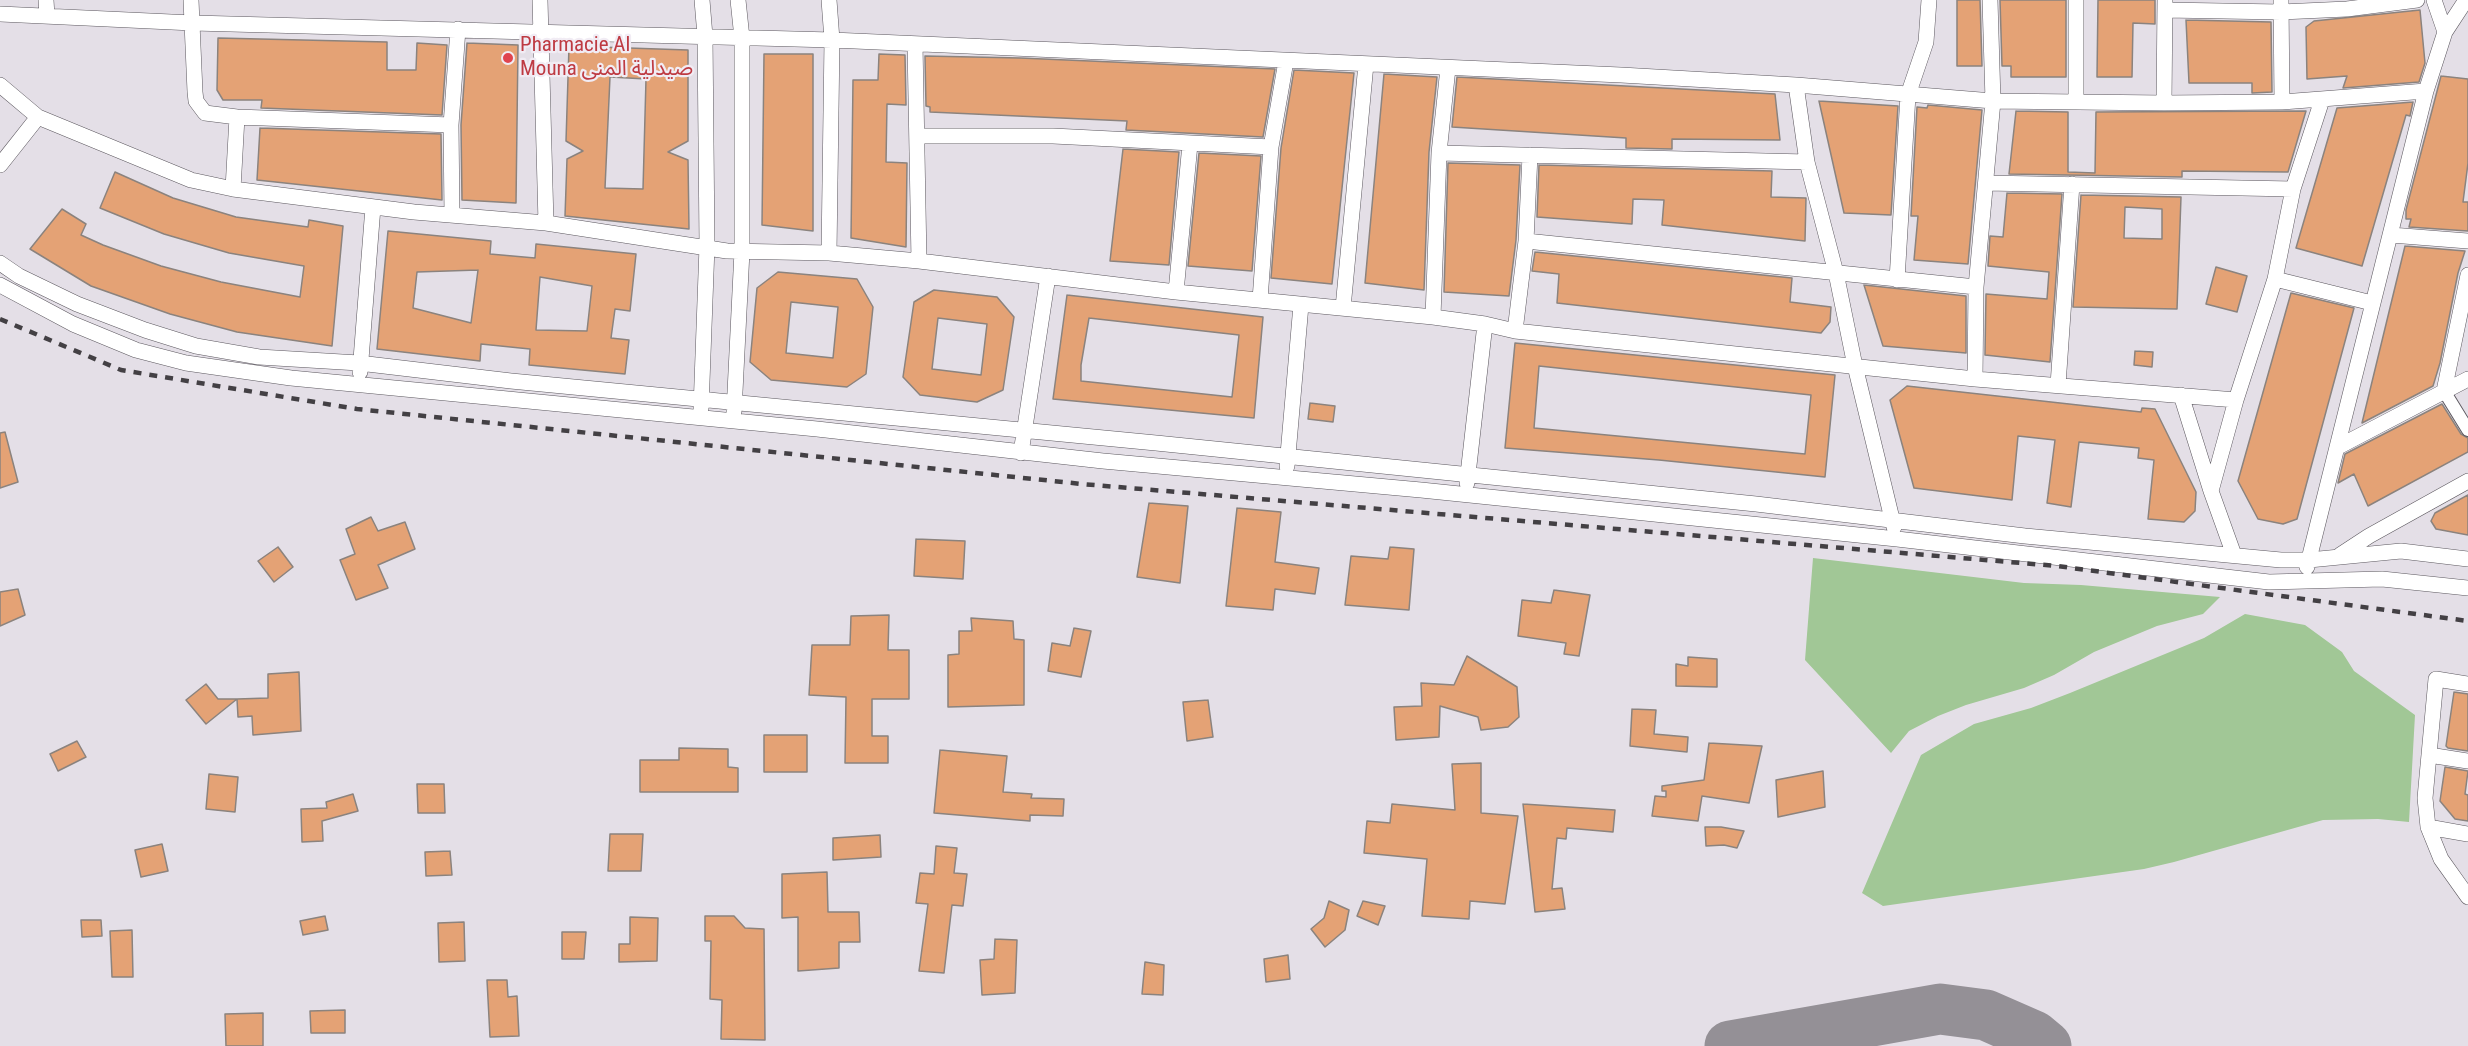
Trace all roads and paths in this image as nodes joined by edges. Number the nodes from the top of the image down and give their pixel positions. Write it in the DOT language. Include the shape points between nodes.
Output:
graph roads {
  1 [pos="46,0"];
  2 [pos="191,0"];
  3 [pos="540,0"];
  4 [pos="702,0"];
  5 [pos="738,0"];
  6 [pos="829,0"];
  7 [pos="1929,0"];
  8 [pos="1990,0"];
  9 [pos="2076,0"];
  10 [pos="2417,0"];
  11 [pos="2434,0"];
  12 [pos="2466,0"];
  13 [pos="2165,5"];
  14 [pos="2281,6"];
  15 [pos="0,14"];
  16 [pos="47,16"];
  17 [pos="193,23"];
  18 [pos="458,29"];
  19 [pos="543,32"];
  20 [pos="2445,32"];
  21 [pos="705,36"];
  22 [pos="742,38"];
  23 [pos="832,40"];
  24 [pos="915,44"];
  25 [pos="1286,61"];
  26 [pos="1366,64"];
  27 [pos="1448,68"];
  28 [pos="0,85"];
  29 [pos="1796,85"];
  30 [pos="2426,91"];
  31 [pos="1908,94"];
  32 [pos="2322,100"];
  33 [pos="1993,101"];
  34 [pos="2076,102"];
  35 [pos="2282,102"];
  36 [pos="2164,103"];
  37 [pos="38,117"];
  38 [pos="237,117"];
  39 [pos="451,125"];
  40 [pos="917,136"];
  41 [pos="1190,144"];
  42 [pos="1271,147"];
  43 [pos="1439,153"];
  44 [pos="1530,155"];
  45 [pos="1807,162"];
  46 [pos="0,165"];
  47 [pos="1986,183"];
  48 [pos="2072,184"];
  49 [pos="233,189"];
  50 [pos="2293,189"];
  51 [pos="373,207"];
  52 [pos="452,215"];
  53 [pos="546,223"];
  54 [pos="2391,235"];
  55 [pos="1526,241"];
  56 [pos="2468,242"];
  57 [pos="707,246"];
  58 [pos="742,251"];
  59 [pos="829,253"];
  60 [pos="919,261"];
  61 [pos="0,263"];
  62 [pos="1836,273"];
  63 [pos="2468,275"];
  64 [pos="1048,276"];
  65 [pos="2275,279"];
  66 [pos="1897,280"];
  67 [pos="0,285"];
  68 [pos="1976,287"];
  69 [pos="1176,292"];
  70 [pos="1260,300"];
  71 [pos="2372,303"];
  72 [pos="1300,305"];
  73 [pos="1343,308"];
  74 [pos="1433,318"];
  75 [pos="1485,324"];
  76 [pos="1515,331"];
  77 [pos="359,363"];
  78 [pos="1855,366"];
  79 [pos="1975,379"];
  80 [pos="2468,379"];
  81 [pos="361,384"];
  82 [pos="2058,385"];
  83 [pos="2444,391"];
  84 [pos="2181,395"];
  85 [pos="701,400"];
  86 [pos="2236,400"];
  87 [pos="734,404"];
  88 [pos="701,418"];
  89 [pos="734,421"];
  90 [pos="2468,430"];
  91 [pos="1023,431"];
  92 [pos="2338,447"];
  93 [pos="1021,453"];
  94 [pos="1288,458"];
  95 [pos="1468,475"];
  96 [pos="1286,478"];
  97 [pos="2468,481"];
  98 [pos="2211,491"];
  99 [pos="1466,495"];
  100 [pos="1893,520"];
  101 [pos="1897,539"];
  102 [pos="2234,555"];
  103 [pos="2337,556"];
  104 [pos="2468,559"];
  105 [pos="2309,560"];
  106 [pos="2304,583"];
  107 [pos="2468,588"];
  108 [pos="2468,684"];
  109 [pos="2429,755"];
  110 [pos="2468,761"];
  111 [pos="2428,827"];
  112 [pos="2468,834"];
  113 [pos="2468,897"];
  1 -- 16 [label="street"];
  2 -- 17 [label="street"];
  3 -- 19 [label="street"];
  4 -- 21 [label="street"];
  5 -- 22 [label="street"];
  6 -- 23 [label="street"];
  7 -- 31 [label="street" via="1926,42"];
  8 -- 33 [label="street"];
  9 -- 34 [label="street"];
  10 -- 14 [label="street" via="2347,9"];
  11 -- 20 [label="street"];
  12 -- 20 [label="street"];
  13 -- 14 [label="street"];
  13 -- 36 [label="street"];
  14 -- 35 [label="street"];
  15 -- 16 [label="street"];
  16 -- 17 [label="street"];
  17 -- 18 [label="street"];
  17 -- 38 [label="street" via="196,101 205,113"];
  18 -- 19 [label="street"];
  18 -- 39 [label="street"];
  19 -- 21 [label="street"];
  19 -- 53 [label="street"];
  20 -- 30 [label="street"];
  21 -- 22 [label="street"];
  21 -- 57 [label="street"];
  22 -- 23 [label="street"];
  22 -- 58 [label="street"];
  23 -- 24 [label="street"];
  23 -- 59 [label="street"];
  24 -- 25 [label="street"];
  24 -- 40 [label="street"];
  25 -- 26 [label="street"];
  25 -- 42 [label="street"];
  26 -- 27 [label="street"];
  26 -- 73 [label="street"];
  27 -- 29 [label="street"];
  27 -- 43 [label="street"];
  28 -- 37 [label="street"];
  29 -- 31 [label="street"];
  29 -- 45 [label="street"];
  30 -- 32 [label="street"];
  30 -- 54 [label="street"];
  31 -- 33 [label="street"];
  31 -- 66 [label="street"];
  32 -- 35 [label="street"];
  32 -- 50 [label="street"];
  33 -- 34 [label="street"];
  33 -- 47 [label="street"];
  34 -- 36 [label="street"];
  35 -- 36 [label="street"];
  37 -- 46 [label="street"];
  37 -- 49 [label="street" via="191,180"];
  38 -- 39 [label="street"];
  38 -- 49 [label="street"];
  39 -- 52 [label="street"];
  40 -- 41 [label="street" via="1053,136"];
  40 -- 60 [label="street"];
  41 -- 42 [label="street"];
  41 -- 69 [label="street"];
  42 -- 70 [label="street"];
  43 -- 44 [label="street"];
  43 -- 74 [label="street"];
  44 -- 45 [label="street"];
  44 -- 55 [label="street"];
  45 -- 62 [label="street"];
  47 -- 48 [label="street"];
  47 -- 68 [label="street"];
  48 -- 50 [label="street"];
  48 -- 82 [label="street"];
  49 -- 51 [label="street"];
  50 -- 65 [label="street"];
  51 -- 52 [label="street"];
  51 -- 77 [label="street"];
  52 -- 53 [label="street"];
  53 -- 57 [label="street"];
  54 -- 56 [label="street"];
  54 -- 71 [label="street"];
  55 -- 62 [label="street"];
  55 -- 76 [label="street"];
  57 -- 58 [label="street"];
  57 -- 85 [label="street"];
  58 -- 59 [label="street"];
  58 -- 87 [label="street"];
  59 -- 60 [label="street"];
  60 -- 64 [label="street"];
  61 -- 77 [label="street" via="77,304 196,346 259,357"];
  62 -- 66 [label="street"];
  62 -- 78 [label="street"];
  63 -- 83 [label="street"];
  64 -- 69 [label="street"];
  64 -- 91 [label="street"];
  65 -- 71 [label="street"];
  65 -- 86 [label="street"];
  66 -- 68 [label="street"];
  67 -- 81 [label="street" via="73,324 136,350 224,369"];
  68 -- 79 [label="street"];
  69 -- 70 [label="street"];
  70 -- 72 [label="street"];
  71 -- 92 [label="street"];
  72 -- 73 [label="street"];
  72 -- 94 [label="street"];
  73 -- 74 [label="street"];
  74 -- 75 [label="street"];
  75 -- 76 [label="street"];
  75 -- 95 [label="street"];
  76 -- 78 [label="street"];
  77 -- 81 [label="street"];
  77 -- 85 [label="street"];
  78 -- 79 [label="street"];
  78 -- 100 [label="street"];
  79 -- 82 [label="street"];
  80 -- 83 [label="street"];
  81 -- 88 [label="street"];
  82 -- 84 [label="street"];
  83 -- 90 [label="street"];
  83 -- 92 [label="street"];
  84 -- 86 [label="street"];
  84 -- 98 [label="street"];
  85 -- 87 [label="street"];
  85 -- 88 [label="street"];
  86 -- 98 [label="street"];
  87 -- 89 [label="street"];
  87 -- 91 [label="street"];
  88 -- 89 [label="street"];
  89 -- 93 [label="street"];
  91 -- 93 [label="street"];
  91 -- 94 [label="street"];
  92 -- 105 [label="street"];
  93 -- 96 [label="street"];
  94 -- 95 [label="street"];
  94 -- 96 [label="street"];
  95 -- 99 [label="street"];
  95 -- 100 [label="street"];
  96 -- 99 [label="street"];
  97 -- 103 [label="street"];
  98 -- 102 [label="street"];
  99 -- 101 [label="street"];
  100 -- 101 [label="street"];
  100 -- 102 [label="street"];
  101 -- 106 [label="street"];
  102 -- 105 [label="street"];
  103 -- 104 [label="street" via="2401,551"];
  103 -- 105 [label="street"];
  105 -- 106 [label="street"];
  106 -- 107 [label="street" via="2382,579"];
  108 -- 109 [label="street" via="2436,678"];
  109 -- 110 [label="street"];
  109 -- 111 [label="street" via="2425,798"];
  111 -- 112 [label="street"];
  111 -- 113 [label="street" via="2441,859"];
}
